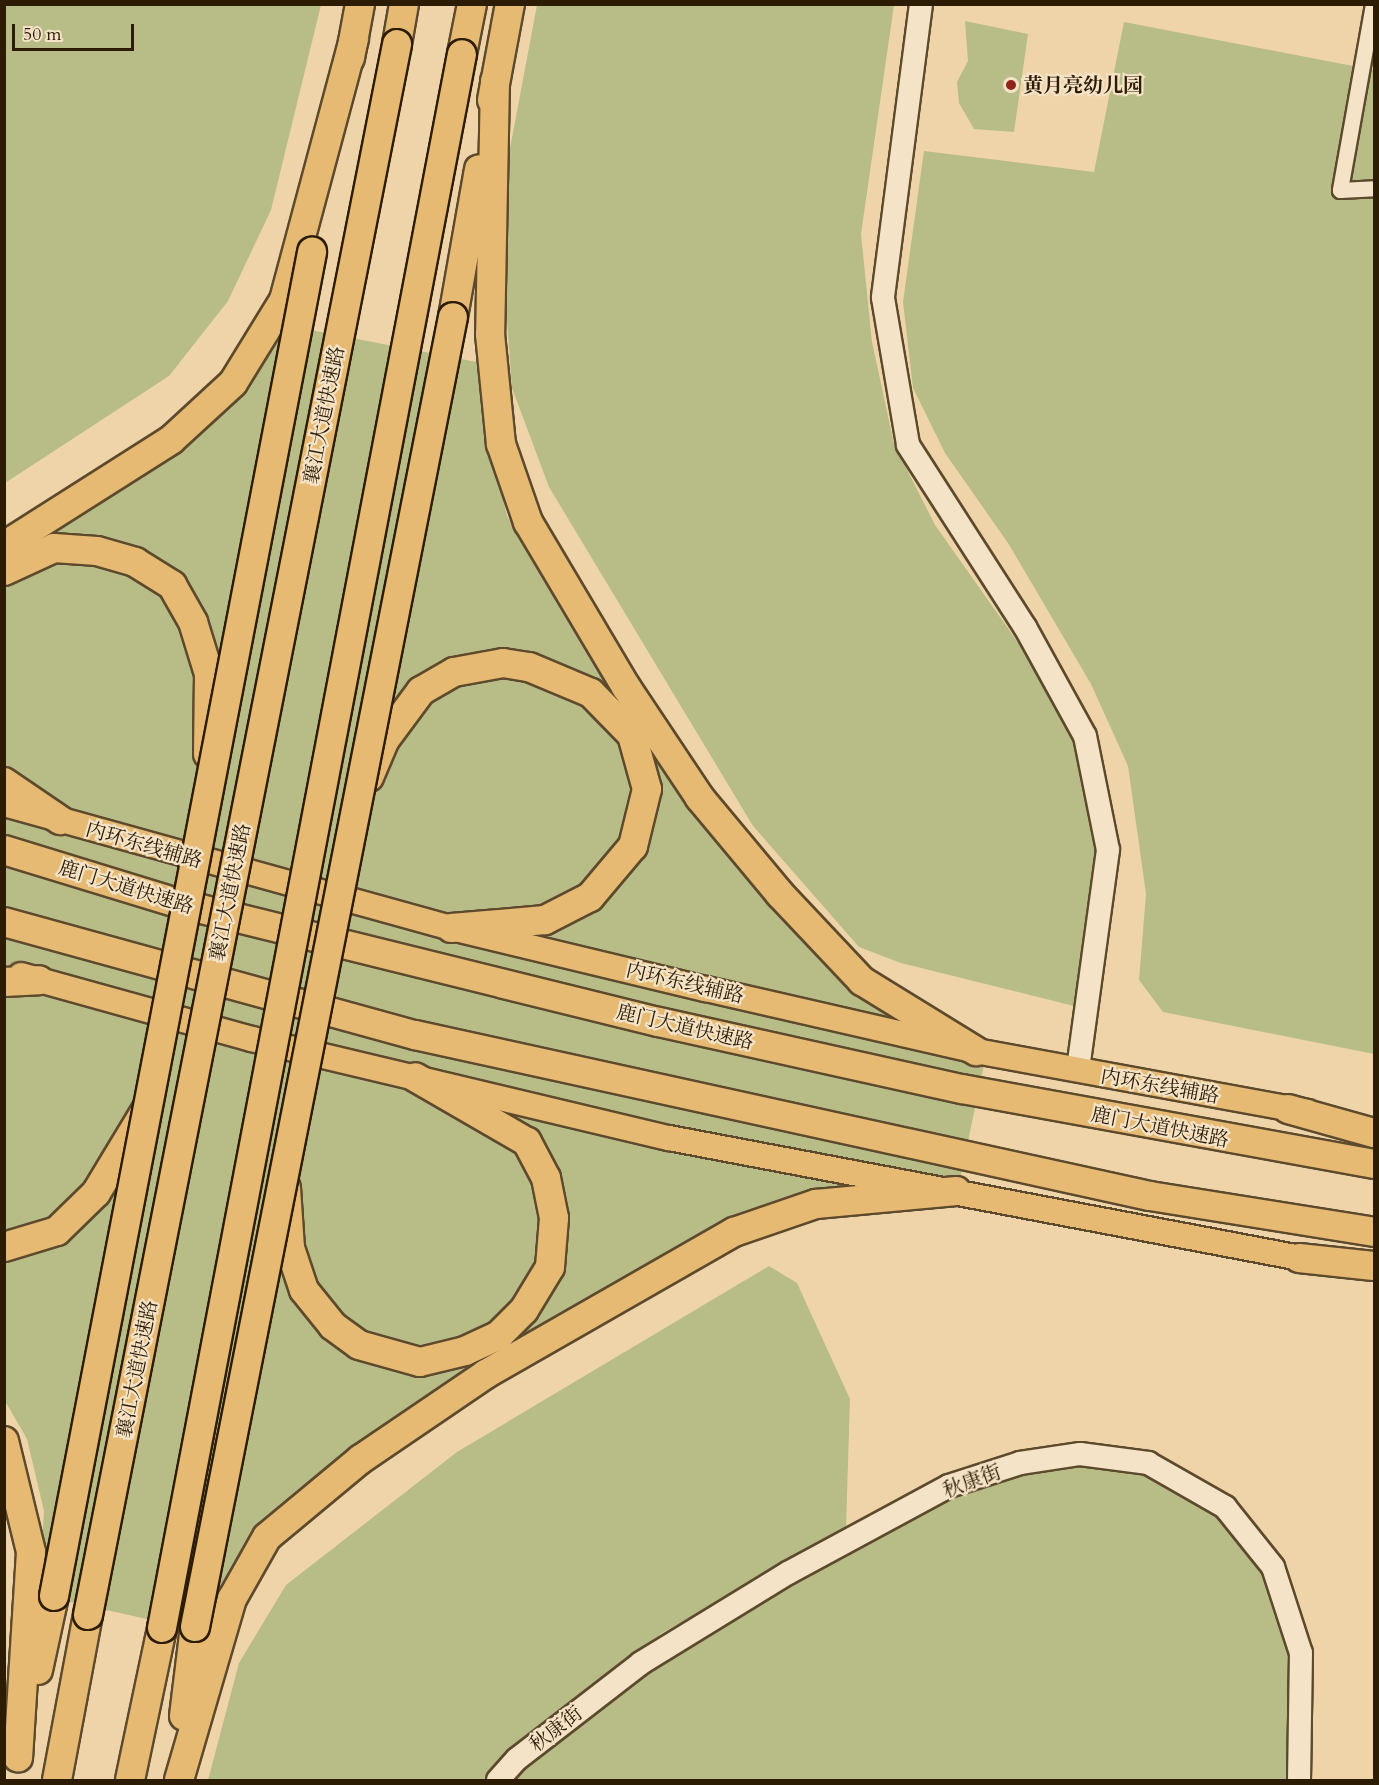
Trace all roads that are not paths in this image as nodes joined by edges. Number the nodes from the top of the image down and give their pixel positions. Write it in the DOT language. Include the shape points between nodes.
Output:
graph roads {
  1 [pos="360,4"];
  2 [pos="404,4"];
  3 [pos="472,4"];
  4 [pos="510,4"];
  5 [pos="921,4"];
  6 [pos="1373,4"];
  7 [pos="354,39"];
  8 [pos="495,81"];
  9 [pos="1374,188"];
  10 [pos="4,546"];
  11 [pos="4,571"];
  12 [pos="4,782"];
  13 [pos="208,794"];
  14 [pos="4,804"];
  15 [pos="60,820"];
  16 [pos="352,820"];
  17 [pos="4,850"];
  18 [pos="4,922"];
  19 [pos="452,928"];
  20 [pos="4,971"];
  21 [pos="39,981"];
  22 [pos="4,982"];
  23 [pos="976,1051"];
  24 [pos="1078,1070"];
  25 [pos="416,1077"];
  26 [pos="1288,1109"];
  27 [pos="146,1110"];
  28 [pos="1374,1121"];
  29 [pos="1374,1133"];
  30 [pos="1374,1164"];
  31 [pos="285,1174"];
  32 [pos="956,1191"];
  33 [pos="1374,1232"];
  34 [pos="4,1247"];
  35 [pos="1299,1258"];
  36 [pos="1374,1266"];
  37 [pos="1374,1273"];
  38 [pos="4,1441"];
  39 [pos="16,1769"];
  40 [pos="57,1780"];
  41 [pos="130,1780"];
  42 [pos="177,1780"];
  43 [pos="498,1780"];
  44 [pos="1299,1780"];
  1 -- 7 [label="highway"];
  2 -- 40 [label="highway, 襄江大道快速路, bridge"];
  3 -- 41 [label="highway, bridge"];
  4 -- 8 [label="highway"];
  5 -- 24 [label="street" via="883,298 908,445 1025,627 1085,736 1108,850"];
  6 -- 9 [label="street" via="1340,190"];
  7 -- 10 [label="highway" via="284,300 233,383 171,440"];
  7 -- 13 [label="highway, bridge"];
  8 -- 16 [label="highway, bridge" via="453,317"];
  8 -- 23 [label="highway" via="490,334 501,444 528,522 700,798 780,894 862,981"];
  11 -- 13 [label="highway, bridge" via="54,548 135,562 172,585 193,622 209,674"];
  12 -- 15 [label="highway"];
  13 -- 27 [label="highway, bridge"];
  14 -- 15 [label="main road, 内环东线辅路"];
  15 -- 19 [label="main road, 内环东线辅路"];
  16 -- 19 [label="highway, bridge" via="384,741 420,690 454,672 503,663 529,667 591,693 632,735 647,789 633,846 590,897 545,920"];
  16 -- 31 [label="highway, bridge"];
  17 -- 30 [label="highway, 鹿门大道快速路" via="181,904 659,1022 962,1089"];
  18 -- 33 [label="highway" via="415,1035 1150,1196"];
  19 -- 23 [label="main road, 内环东线辅路"];
  20 -- 21 [label="main road"];
  21 -- 22 [label="highway"];
  21 -- 25 [label="main road"];
  23 -- 24 [label="main road, 内环东线辅路"];
  24 -- 26 [label="main road, 内环东线辅路"];
  25 -- 31 [label="highway" via="527,1143 546,1178 554,1218 550,1267 524,1310 499,1335 465,1351 420,1362 359,1345 333,1326 304,1290 290,1248"];
  25 -- 32 [label="main road" via="669,1138"];
  26 -- 28 [label="main road, 内环东线辅路"];
  26 -- 29 [label="highway"];
  27 -- 34 [label="highway" via="88,1201 57,1231"];
  27 -- 39 [label="highway, bridge" via="54,1596"];
  31 -- 42 [label="highway, bridge" via="195,1627"];
  32 -- 35 [label="main road" via="1197,1243"];
  32 -- 42 [label="highway" via="816,1203 734,1232 486,1374 361,1459 267,1537 232,1599"];
  35 -- 36 [label="highway"];
  35 -- 37 [label="main road"];
  38 -- 39 [label="highway" via="31,1552"];
  43 -- 44 [label="street, 秋康街" via="517,1759 641,1663 788,1574 949,1486 1020,1463 1080,1454 1148,1463 1225,1507 1274,1567 1301,1653"];
}
